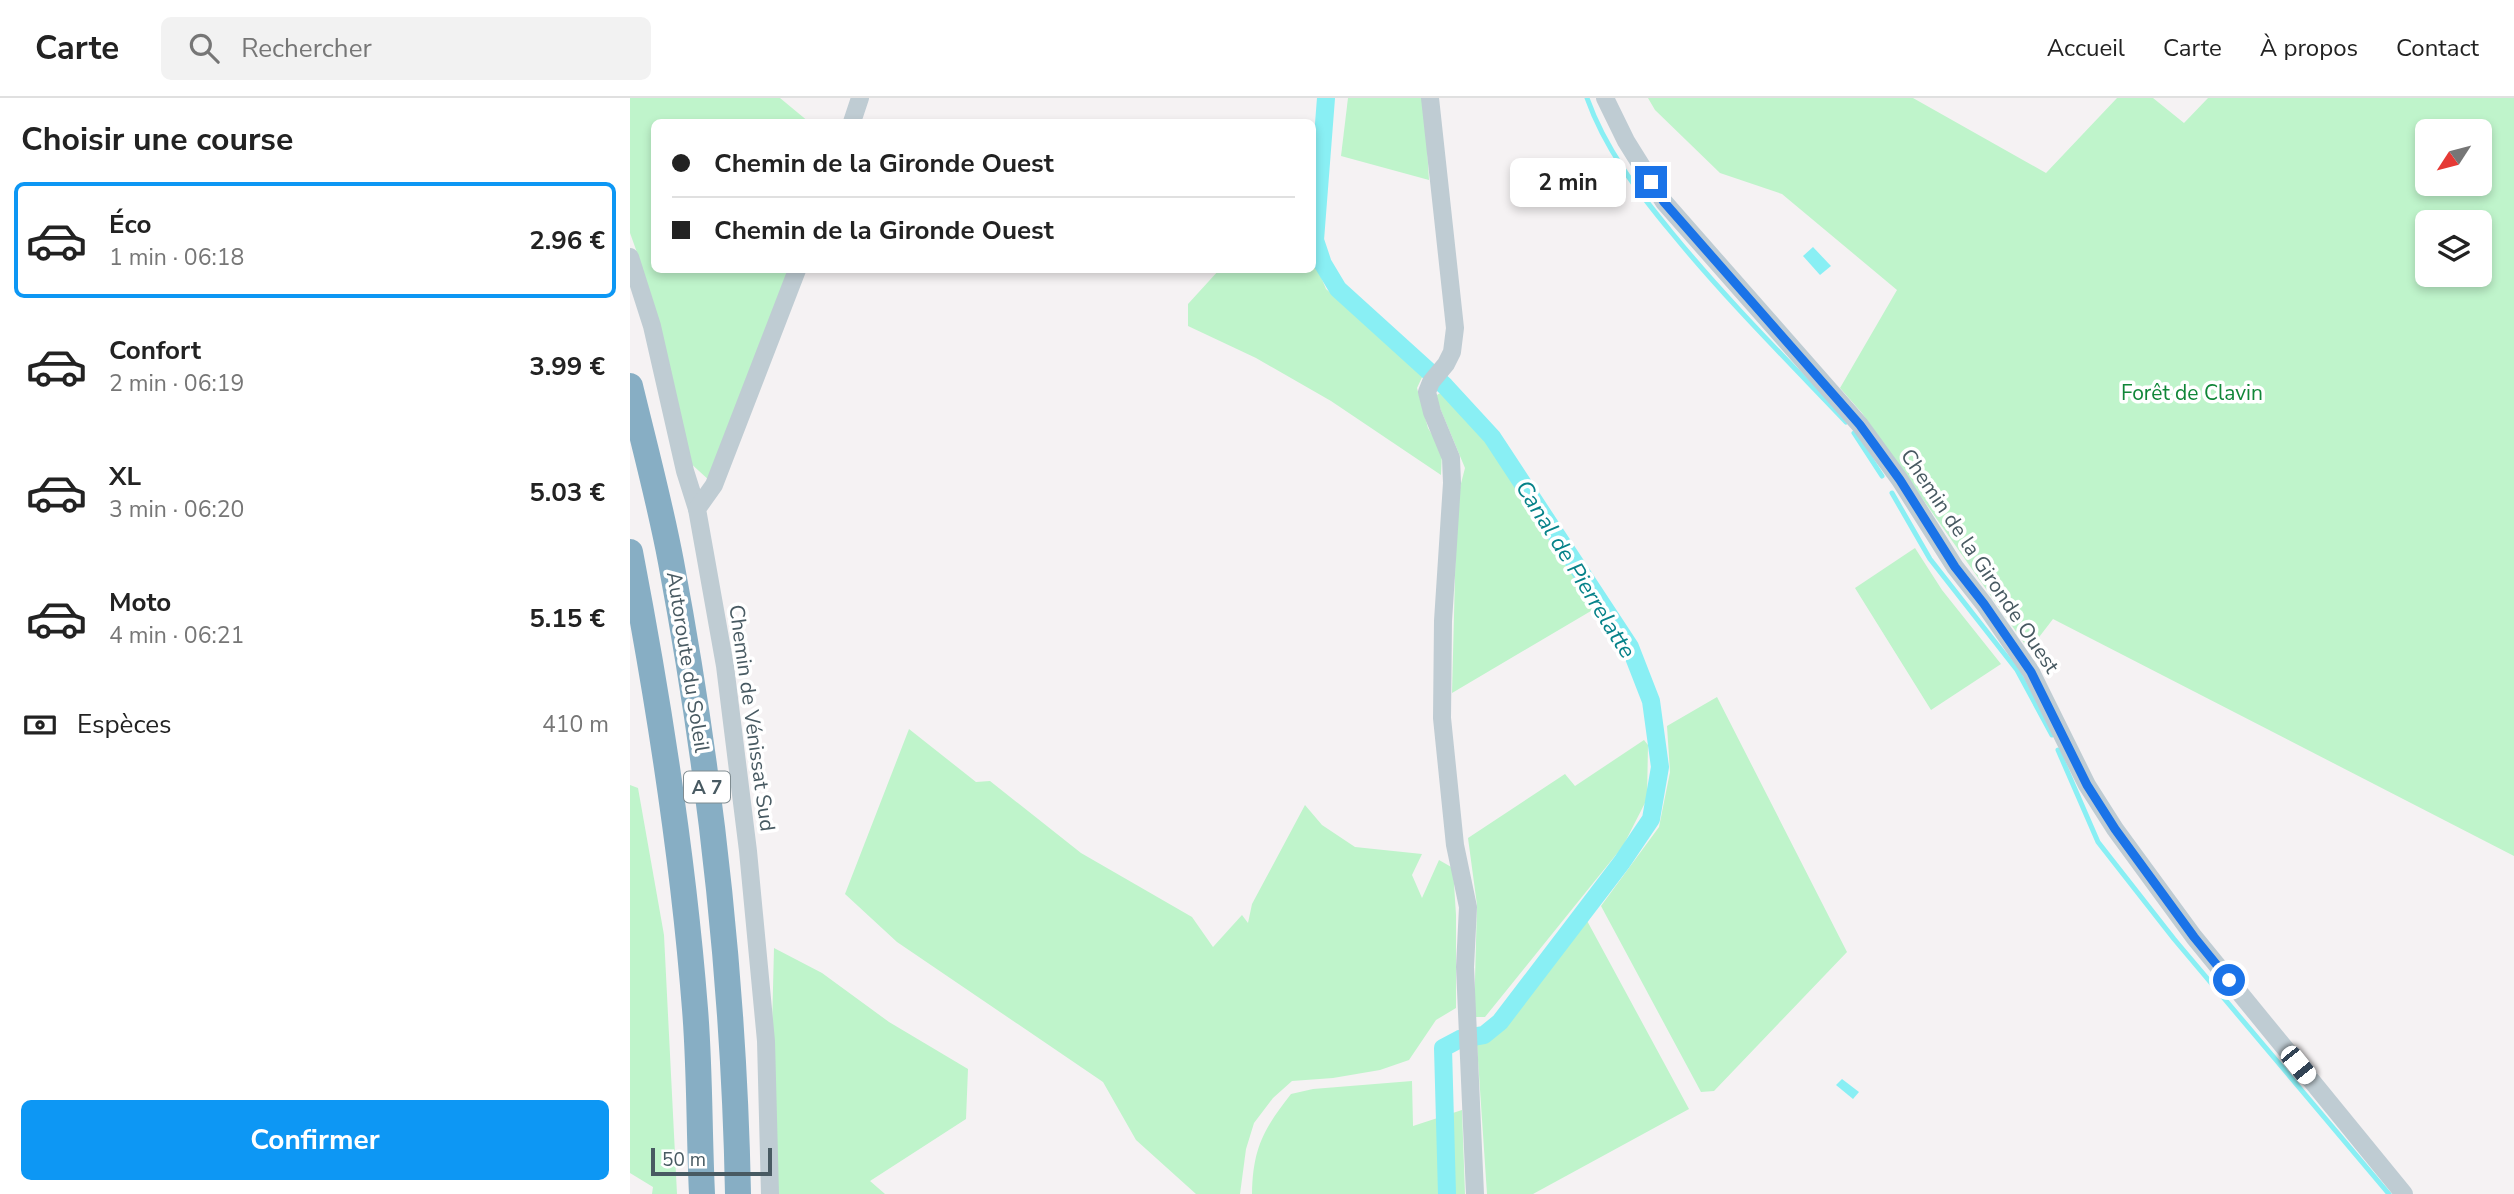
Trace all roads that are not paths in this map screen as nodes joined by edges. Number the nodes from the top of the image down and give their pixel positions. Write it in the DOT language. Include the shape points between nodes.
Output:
graph roads {
  1 [pos="860,98"];
  2 [pos="1430,98"];
  3 [pos="1605,98"];
  4 [pos="853,119"];
  5 [pos="630,257"];
  6 [pos="796,273"];
  7 [pos="630,386"];
  8 [pos="697,509"];
  9 [pos="630,552"];
  10 [pos="702,1194"];
  11 [pos="738,1194"];
  12 [pos="770,1194"];
  13 [pos="1475,1194"];
  14 [pos="2404,1194"];
  1 -- 4 [label="street"];
  2 -- 13 [label="street" via="1455,328 1452,352 1427,391 1451,458 1442,718 1455,845 1468,907 1466,1024"];
  3 -- 14 [label="street, Chemin de la Gironde Ouest" via="1664,202 1860,425 1900,480 1955,567 2031,672 2087,785 2115,829 2194,937"];
  5 -- 8 [label="street, Chemin de Vénissat Sud" via="652,326"];
  6 -- 8 [label="street" via="714,485"];
  7 -- 11 [label="highway, Autoroute du Soleil / A 7" via="671,559 703,755 718,881"];
  8 -- 12 [label="street, Chemin de Vénissat Sud" via="725,666 748,851 766,1041"];
  9 -- 10 [label="highway, Autoroute du Soleil / A 7" via="653,669 682,871 695,1011"];
}
